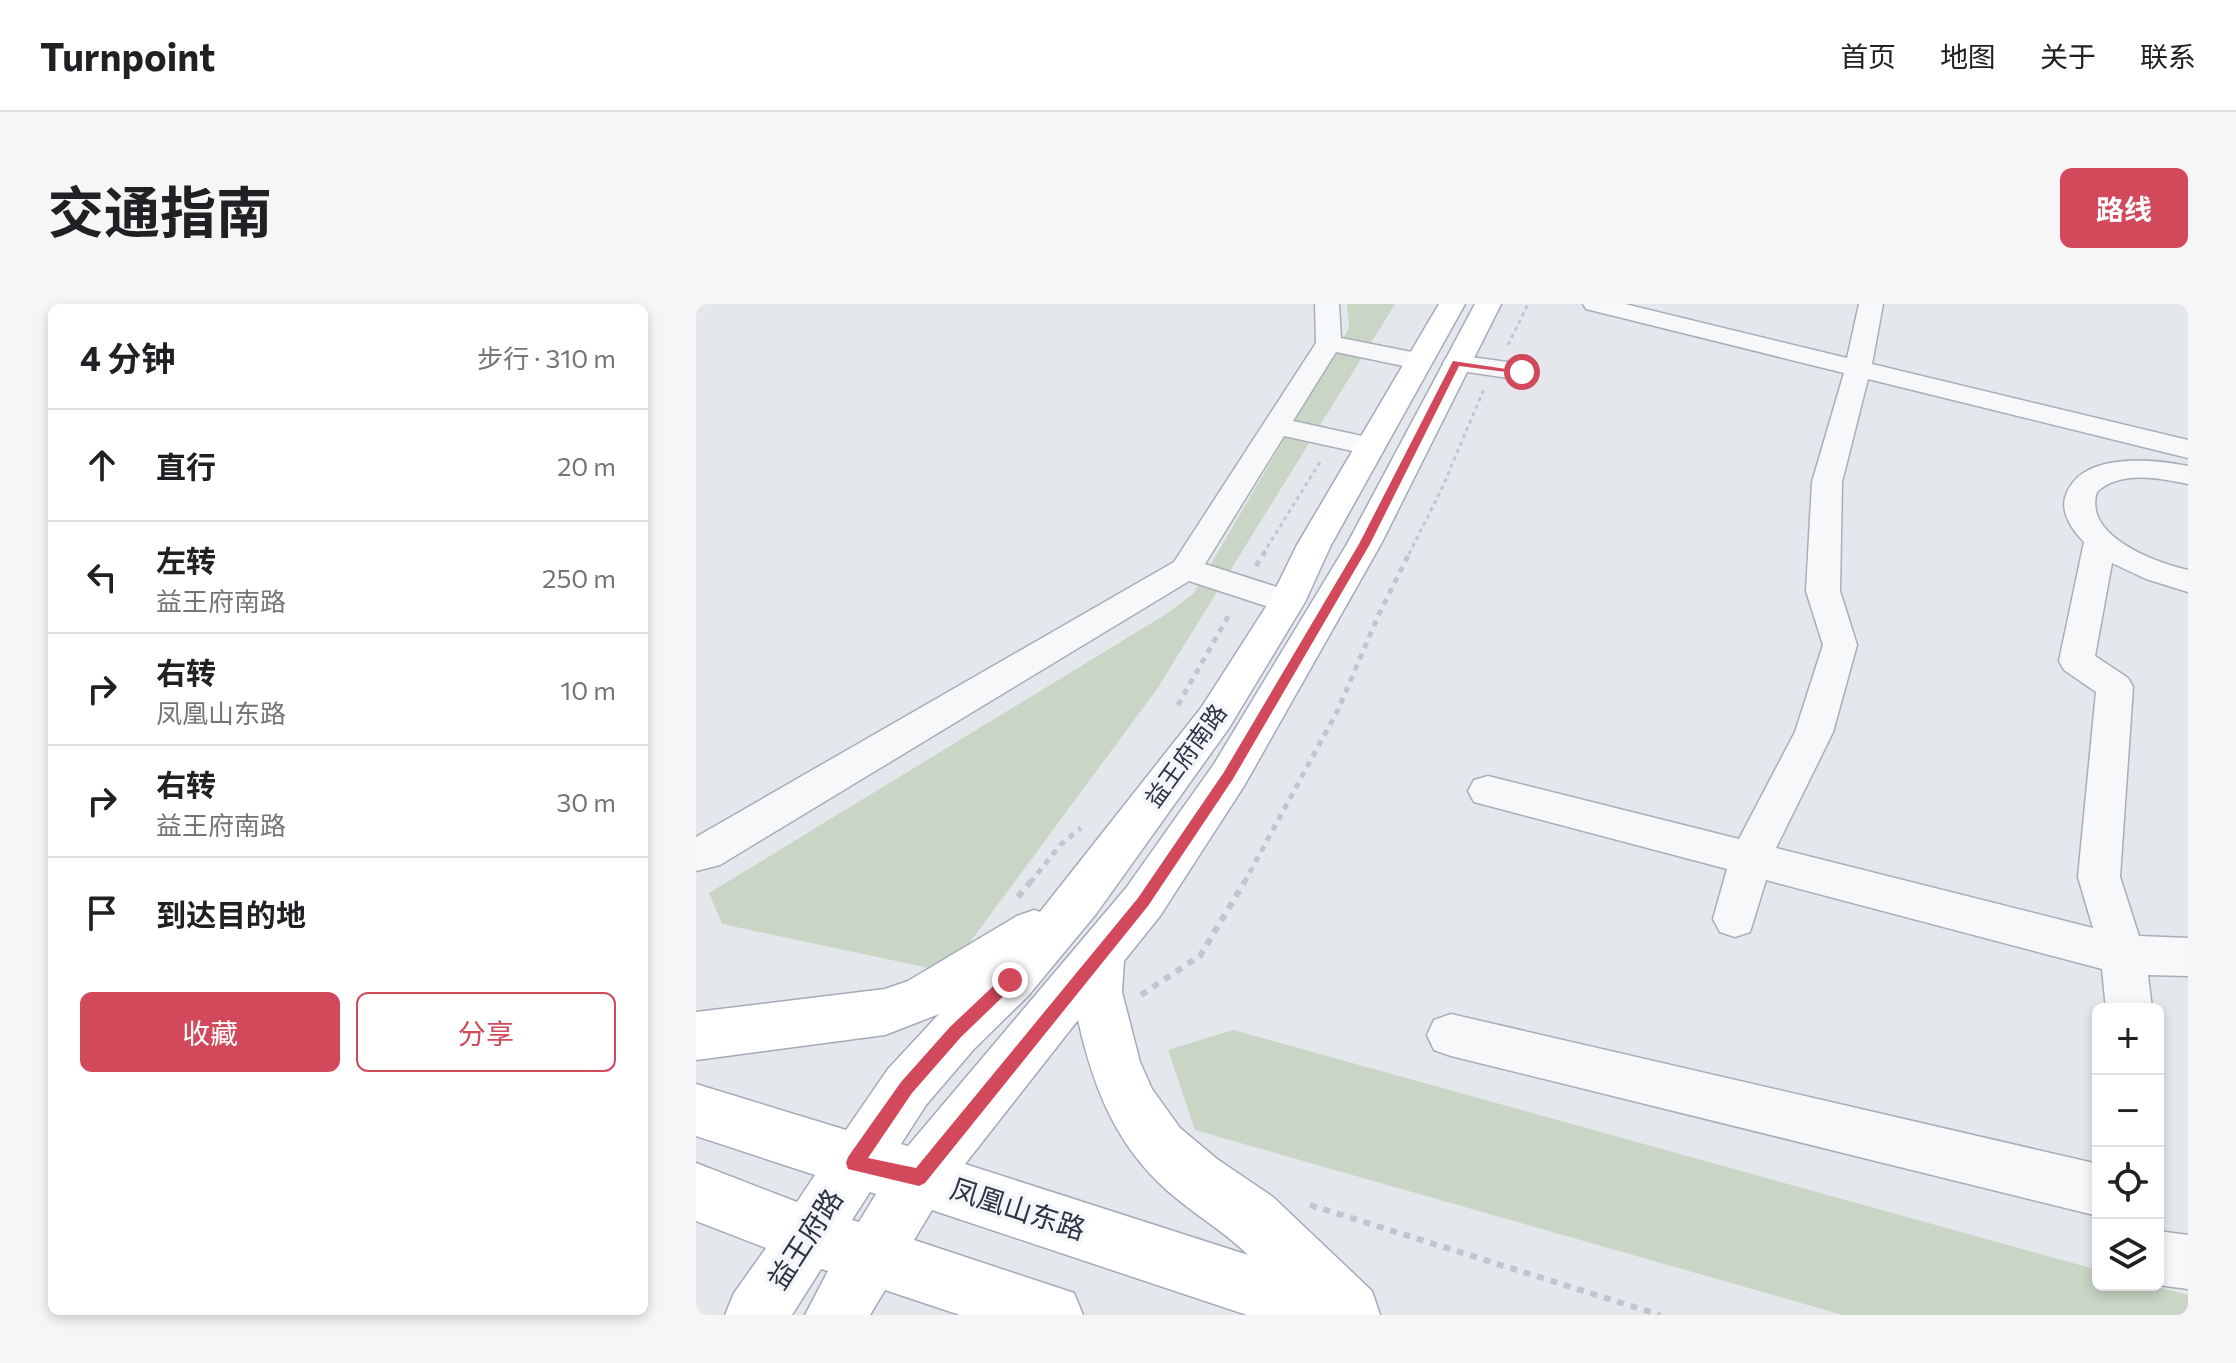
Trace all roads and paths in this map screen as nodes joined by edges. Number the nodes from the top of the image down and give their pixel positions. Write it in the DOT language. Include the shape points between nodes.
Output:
graph roads {
  1 [pos="1327,304"];
  2 [pos="1452,304"];
  3 [pos="1488,304"];
  4 [pos="1528,304"];
  5 [pos="1595,304"];
  6 [pos="1871,304"];
  7 [pos="1329,343"];
  8 [pos="1505,351"];
  9 [pos="1454,368"];
  10 [pos="1858,368"];
  11 [pos="1522,372"];
  12 [pos="1276,426"];
  13 [pos="2131,436"];
  14 [pos="1352,442"];
  15 [pos="2188,449"];
  16 [pos="2122,470"];
  17 [pos="2188,475"];
  18 [pos="2100,540"];
  19 [pos="1186,569"];
  20 [pos="2188,581"];
  21 [pos="1245,588"];
  22 [pos="1287,602"];
  23 [pos="1174,711"];
  24 [pos="1488,791"];
  25 [pos="1084,825"];
  26 [pos="696,854"];
  27 [pos="1750,859"];
  28 [pos="1079,900"];
  29 [pos="1011,905"];
  30 [pos="1735,919"];
  31 [pos="1100,953"];
  32 [pos="2123,955"];
  33 [pos="2188,957"];
  34 [pos="1133,1000"];
  35 [pos="2128,1003"];
  36 [pos="1451,1035"];
  37 [pos="696,1036"];
  38 [pos="696,1110"];
  39 [pos="854,1163"];
  40 [pos="919,1177"];
  41 [pos="2092,1189"];
  42 [pos="696,1192"];
  43 [pos="1307,1204"];
  44 [pos="808,1235"];
  45 [pos="871,1256"];
  46 [pos="2164,1259"];
  47 [pos="2188,1262"];
  48 [pos="756,1315"];
  49 [pos="836,1315"];
  50 [pos="1052,1315"];
  51 [pos="1339,1315"];
  52 [pos="1351,1315"];
  53 [pos="1660,1315"];
  1 -- 7 [label="street"];
  2 -- 9 [label="main road, 益王府南路"];
  3 -- 9 [label="main road, 益王府南路"];
  4 -- 8 [label="path"];
  5 -- 10 [label="street"];
  6 -- 10 [label="street"];
  7 -- 9 [label="street"];
  7 -- 12 [label="street"];
  9 -- 11 [label="street"];
  9 -- 14 [label="main road, 益王府南路"];
  9 -- 31 [label="main road, 益王府南路" via="1364,544 1229,775 1143,902"];
  9 -- 34 [label="path" via="1443,486 1338,710 1200,956"];
  10 -- 13 [label="street"];
  10 -- 27 [label="street" via="1827,482 1824,521 1823,591 1840,645 1814,732"];
  12 -- 14 [label="street"];
  12 -- 19 [label="street"];
  13 -- 15 [label="street"];
  13 -- 16 [label="street"];
  14 -- 21 [label="path" via="1259,561"];
  14 -- 22 [label="main road, 益王府南路"];
  16 -- 17 [label="street"];
  16 -- 18 [label="street" via="2084,488 2079,503 2084,521"];
  18 -- 20 [label="street" via="2152,571"];
  18 -- 32 [label="street" via="2077,661 2115,687 2099,877"];
  19 -- 21 [label="street"];
  19 -- 26 [label="street"];
  21 -- 22 [label="street"];
  21 -- 23 [label="path"];
  22 -- 28 [label="main road, 益王府南路" via="1215,718"];
  24 -- 27 [label="street"];
  25 -- 29 [label="path" via="1060,845"];
  27 -- 30 [label="street"];
  27 -- 32 [label="street"];
  28 -- 37 [label="main road" via="956,980 885,1012"];
  28 -- 39 [label="main road, 益王府南路" via="907,1087"];
  31 -- 40 [label="main road, 益王府南路"];
  31 -- 52 [label="main road" via="1097,992 1114,1064 1153,1137 1197,1179 1252,1218"];
  32 -- 33 [label="street"];
  32 -- 35 [label="street"];
  36 -- 41 [label="street"];
  38 -- 39 [label="main road, 凤凰山东路"];
  39 -- 40 [label="main road, 凤凰山东路"];
  39 -- 44 [label="main road, 益王府路"];
  40 -- 45 [label="main road"];
  40 -- 51 [label="main road, 凤凰山东路"];
  42 -- 44 [label="main road"];
  43 -- 53 [label="path"];
  44 -- 45 [label="main road"];
  44 -- 48 [label="main road, 益王府路"];
  45 -- 49 [label="main road"];
  45 -- 50 [label="main road"];
  46 -- 47 [label="street"];
}
